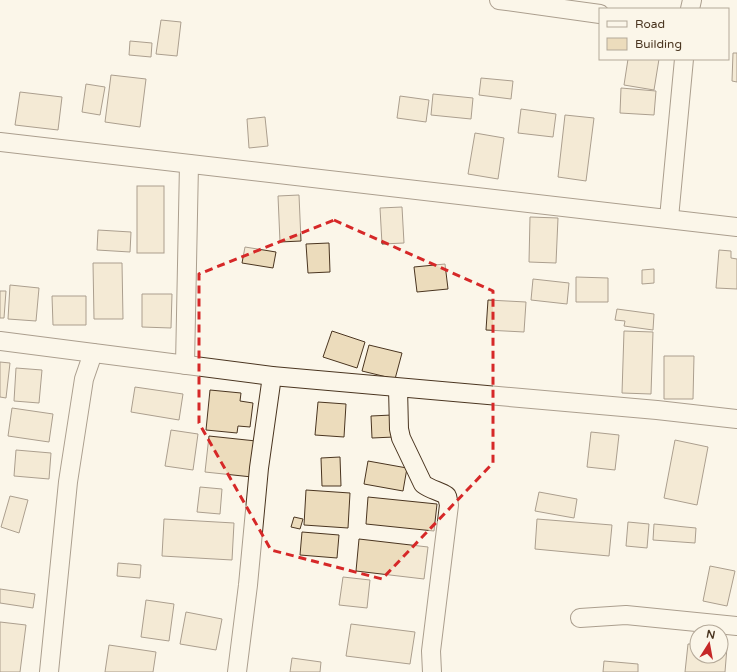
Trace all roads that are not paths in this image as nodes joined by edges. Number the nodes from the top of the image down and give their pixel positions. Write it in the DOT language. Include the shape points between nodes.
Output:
graph roads {
  1 [pos="499,0"];
  2 [pos="599,14"];
  3 [pos="684,60"];
  4 [pos="0,142"];
  5 [pos="189,164"];
  6 [pos="669,218"];
  7 [pos="737,227"];
  8 [pos="0,341"];
  9 [pos="93,353"];
  10 [pos="185,365"];
  11 [pos="272,376"];
  12 [pos="398,388"];
  13 [pos="737,419"];
  14 [pos="580,618"];
  15 [pos="737,626"];
  16 [pos="49,672"];
  17 [pos="237,672"];
  18 [pos="432,672"];
  1 -- 2 [label="street"];
  3 -- 6 [label="street"];
  4 -- 5 [label="street"];
  5 -- 6 [label="street"];
  5 -- 10 [label="street"];
  6 -- 7 [label="street"];
  8 -- 9 [label="street"];
  9 -- 10 [label="street"];
  9 -- 16 [label="street" via="84,379 68,482"];
  10 -- 11 [label="street"];
  11 -- 12 [label="street"];
  11 -- 17 [label="street" via="259,468"];
  12 -- 13 [label="street"];
  12 -- 18 [label="street" via="399,429 402,438 423,484 447,496 449,505 431,651"];
  14 -- 15 [label="street" via="626,615"];
}
